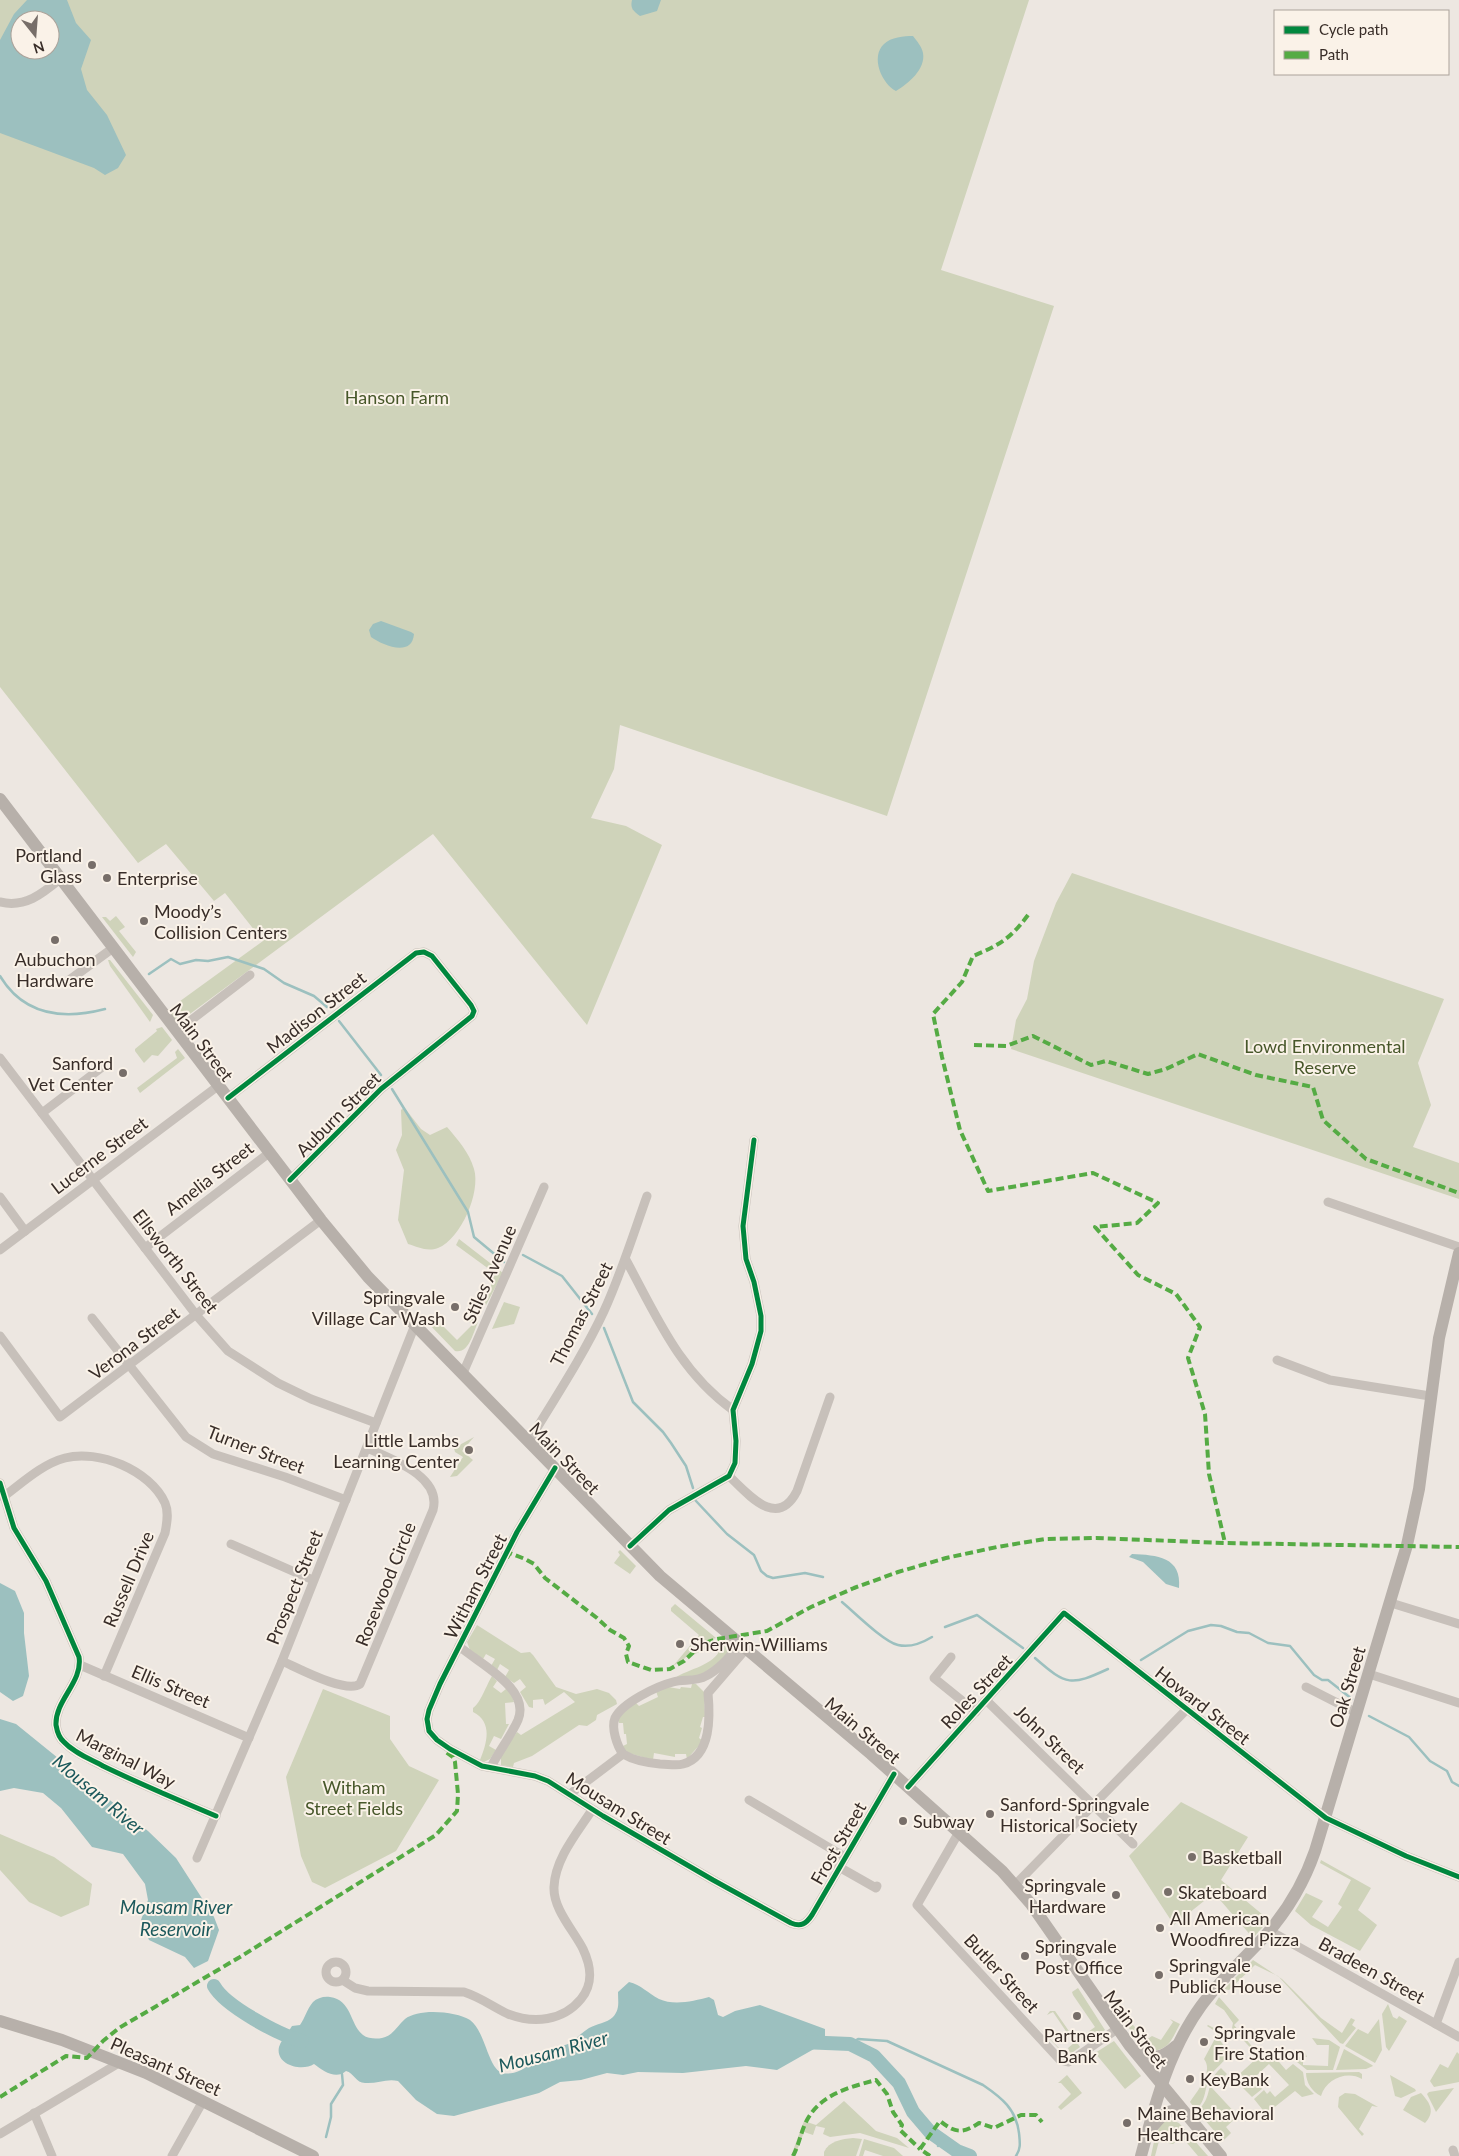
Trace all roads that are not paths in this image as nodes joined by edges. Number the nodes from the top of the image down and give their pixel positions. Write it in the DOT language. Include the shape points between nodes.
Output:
graph roads {
  1 [pos="0,799"];
  2 [pos="60,879"];
  3 [pos="0,902"];
  4 [pos="113,948"];
  5 [pos="250,975"];
  6 [pos="68,981"];
  7 [pos="474,1011"];
  8 [pos="177,1032"];
  9 [pos="0,1058"];
  10 [pos="101,1068"];
  11 [pos="218,1086"];
  12 [pos="228,1098"];
  13 [pos="42,1113"];
  14 [pos="754,1140"];
  15 [pos="269,1153"];
  16 [pos="93,1180"];
  17 [pos="290,1180"];
  18 [pos="544,1187"];
  19 [pos="647,1196"];
  20 [pos="0,1197"];
  21 [pos="1328,1202"];
  22 [pos="321,1220"];
  23 [pos="25,1230"];
  24 [pos="1459,1247"];
  25 [pos="145,1248"];
  26 [pos="0,1250"];
  27 [pos="1459,1254"];
  28 [pos="626,1260"];
  29 [pos="197,1316"];
  30 [pos="92,1318"];
  31 [pos="415,1325"];
  32 [pos="0,1336"];
  33 [pos="1277,1360"];
  34 [pos="129,1367"];
  35 [pos="463,1373"];
  36 [pos="1430,1396"];
  37 [pos="830,1397"];
  38 [pos="733,1410"];
  39 [pos="376,1423"];
  40 [pos="529,1441"];
  41 [pos="367,1448"];
  42 [pos="555,1468"];
  43 [pos="729,1476"];
  44 [pos="0,1483"];
  45 [pos="3,1497"];
  46 [pos="346,1500"];
  47 [pos="231,1544"];
  48 [pos="630,1546"];
  49 [pos="313,1580"];
  50 [pos="1391,1603"];
  51 [pos="1064,1613"];
  52 [pos="1459,1624"];
  53 [pos="459,1646"];
  54 [pos="742,1647"];
  55 [pos="951,1657"];
  56 [pos="282,1661"];
  57 [pos="80,1665"];
  58 [pos="1369,1674"];
  59 [pos="104,1676"];
  60 [pos="696,1680"];
  61 [pos="1306,1687"];
  62 [pos="708,1693"];
  63 [pos="986,1701"];
  64 [pos="1459,1703"];
  65 [pos="1186,1710"];
  66 [pos="976,1712"];
  67 [pos="1357,1713"];
  68 [pos="427,1719"];
  69 [pos="249,1738"];
  70 [pos="623,1754"];
  71 [pos="491,1767"];
  72 [pos="894,1774"];
  73 [pos="908,1787"];
  74 [pos="570,1794"];
  75 [pos="749,1800"];
  76 [pos="1094,1804"];
  77 [pos="592,1810"];
  78 [pos="216,1816"];
  79 [pos="1326,1818"];
  80 [pos="959,1832"];
  81 [pos="1133,1844"];
  82 [pos="846,1857"];
  83 [pos="196,1858"];
  84 [pos="839,1868"];
  85 [pos="1458,1875"];
  86 [pos="1015,1885"];
  87 [pos="877,1886"];
  88 [pos="804,1924"];
  89 [pos="1270,1931"];
  90 [pos="1459,1962"];
  91 [pos="344,1980"];
  92 [pos="0,2021"];
  93 [pos="1436,2024"];
  94 [pos="1117,2029"];
  95 [pos="1459,2037"];
  96 [pos="1178,2044"];
  97 [pos="1130,2046"];
  98 [pos="118,2063"];
  99 [pos="1161,2085"];
  100 [pos="203,2101"];
  101 [pos="1182,2110"];
  102 [pos="34,2113"];
  103 [pos="0,2134"];
  104 [pos="1146,2136"];
  105 [pos="52,2156"];
  106 [pos="172,2156"];
  107 [pos="313,2156"];
  108 [pos="1140,2156"];
  109 [pos="1222,2156"];
  1 -- 2 [label="main road, Main Street"];
  2 -- 3 [label="street" via="27,901"];
  2 -- 4 [label="main road, Main Street"];
  4 -- 6 [label="street"];
  4 -- 8 [label="main road, Main Street"];
  5 -- 8 [label="street"];
  7 -- 12 [label="street, Madison Street" via="432,956 424,952 413,955"];
  7 -- 17 [label="street, Auburn Street" via="381,1089"];
  8 -- 11 [label="main road, Main Street"];
  9 -- 13 [label="street, Ellsworth Street"];
  10 -- 13 [label="street"];
  11 -- 12 [label="main road, Main Street"];
  11 -- 16 [label="street, Lucerne Street"];
  12 -- 15 [label="main road, Main Street"];
  13 -- 16 [label="street, Ellsworth Street"];
  14 -- 38 [label="street" via="742,1226 746,1260 761,1316 761,1331 752,1364"];
  15 -- 17 [label="main road, Main Street"];
  15 -- 25 [label="street, Amelia Street"];
  16 -- 23 [label="street, Lucerne Street"];
  16 -- 25 [label="street, Ellsworth Street"];
  17 -- 22 [label="main road, Main Street"];
  18 -- 35 [label="street, Stiles Avenue"];
  19 -- 28 [label="street, Thomas Street"];
  20 -- 23 [label="street"];
  21 -- 24 [label="street"];
  22 -- 29 [label="street, Verona Street"];
  22 -- 31 [label="main road, Main Street" via="364,1272"];
  23 -- 26 [label="street, Lucerne Street"];
  25 -- 29 [label="street, Ellsworth Street"];
  27 -- 36 [label="main road, Oak Street"];
  28 -- 38 [label="street" via="684,1363"];
  28 -- 40 [label="street, Thomas Street" via="594,1330"];
  29 -- 34 [label="street, Verona Street"];
  29 -- 39 [label="street, Ellsworth Street" via="228,1351 278,1383"];
  30 -- 34 [label="street, Turner Street"];
  31 -- 35 [label="main road, Main Street"];
  31 -- 39 [label="street, Prospect Street"];
  32 -- 34 [label="street, Verona Street" via="60,1417"];
  33 -- 36 [label="street" via="1330,1380"];
  34 -- 46 [label="street, Turner Street" via="176,1426 198,1446"];
  35 -- 40 [label="main road, Main Street"];
  36 -- 50 [label="main road, Oak Street" via="1415,1507"];
  37 -- 43 [label="street" via="797,1491 788,1503 766,1508"];
  38 -- 43 [label="street" via="735,1463"];
  39 -- 41 [label="street, Prospect Street"];
  40 -- 42 [label="main road, Main Street"];
  41 -- 46 [label="street, Prospect Street"];
  41 -- 56 [label="street, Rosewood Circle" via="402,1464 419,1476 434,1495 433,1510 360,1684 343,1686"];
  42 -- 48 [label="main road, Main Street"];
  42 -- 53 [label="street, Witham Street" via="517,1532"];
  43 -- 48 [label="street" via="669,1510"];
  44 -- 45 [label="street"];
  45 -- 57 [label="street" via="14,1528 51,1591"];
  45 -- 59 [label="street, Russell Drive" via="55,1461 84,1456 108,1461 144,1478 165,1503 165,1533"];
  46 -- 49 [label="street, Prospect Street"];
  47 -- 49 [label="street"];
  48 -- 54 [label="main road, Main Street" via="674,1590"];
  49 -- 56 [label="street, Prospect Street"];
  50 -- 52 [label="street"];
  50 -- 58 [label="main road, Oak Street"];
  51 -- 63 [label="street, Roles Street"];
  51 -- 65 [label="street, Howard Street"];
  53 -- 68 [label="street, Witham Street"];
  53 -- 71 [label="street" via="514,1690 520,1702 518,1720"];
  54 -- 60 [label="street" via="718,1669"];
  54 -- 62 [label="street"];
  54 -- 72 [label="main road, Main Street"];
  55 -- 66 [label="street" via="934,1678"];
  56 -- 69 [label="street, Prospect Street"];
  57 -- 59 [label="street, Ellis Street"];
  57 -- 78 [label="street, Marginal Way" via="57,1716 57,1730 63,1742 127,1778"];
  58 -- 64 [label="street"];
  58 -- 67 [label="main road, Oak Street"];
  59 -- 69 [label="street, Ellis Street"];
  60 -- 62 [label="street"];
  60 -- 70 [label="street" via="660,1686 618,1714 613,1726"];
  61 -- 67 [label="street"];
  62 -- 70 [label="street" via="708,1734 690,1761 651,1763"];
  63 -- 66 [label="street, Roles Street"];
  63 -- 76 [label="street, John Street"];
  65 -- 76 [label="street"];
  65 -- 79 [label="street, Howard Street"];
  66 -- 73 [label="street, Roles Street"];
  67 -- 79 [label="main road, Oak Street"];
  68 -- 71 [label="street, Mousam Street" via="429,1731 437,1740 470,1760"];
  69 -- 78 [label="street, Prospect Street"];
  70 -- 74 [label="street"];
  71 -- 74 [label="street, Mousam Street" via="535,1776"];
  72 -- 73 [label="main road, Main Street"];
  72 -- 82 [label="street, Frost Street"];
  73 -- 80 [label="main road, Main Street"];
  74 -- 77 [label="street, Mousam Street"];
  75 -- 82 [label="street"];
  76 -- 81 [label="street, John Street"];
  76 -- 86 [label="street"];
  77 -- 88 [label="street, Mousam Street" via="791,1923"];
  77 -- 91 [label="street" via="563,1856 554,1878 556,1898 590,1966 589,1984 577,2004 558,2016 539,2020 508,2014 464,1992 368,1991 355,1988"];
  78 -- 83 [label="street, Prospect Street"];
  79 -- 85 [label="street, Howard Street" via="1404,1855"];
  79 -- 89 [label="main road, Oak Street" via="1301,1887"];
  80 -- 86 [label="main road, Main Street"];
  80 -- 94 [label="street, Butler Street" via="917,1905 1064,2062"];
  82 -- 84 [label="street, Frost Street"];
  84 -- 87 [label="street"];
  84 -- 88 [label="street, Frost Street" via="812,1916"];
  86 -- 94 [label="main road, Main Street"];
  89 -- 93 [label="street, Bradeen Street"];
  89 -- 96 [label="main road, Oak Street" via="1216,1987"];
  90 -- 93 [label="street"];
  92 -- 98 [label="main road, Pleasant Street" via="62,2040"];
  93 -- 95 [label="street, Bradeen Street"];
  94 -- 97 [label="main road, Main Street"];
  96 -- 97 [label="main road" via="1164,2055 1150,2057"];
  96 -- 99 [label="main road, Oak Street"];
  97 -- 99 [label="main road, Main Street"];
  98 -- 100 [label="main road, Pleasant Street"];
  98 -- 102 [label="street"];
  99 -- 101 [label="main road, Main Street"];
  99 -- 104 [label="main road, Oak Street"];
  100 -- 106 [label="street"];
  100 -- 107 [label="main road, Pleasant Street"];
  101 -- 104 [label="main road" via="1173,2110 1160,2117"];
  101 -- 109 [label="main road, Main Street"];
  102 -- 103 [label="street"];
  102 -- 105 [label="street"];
  104 -- 108 [label="main road, Oak Street"];
}
